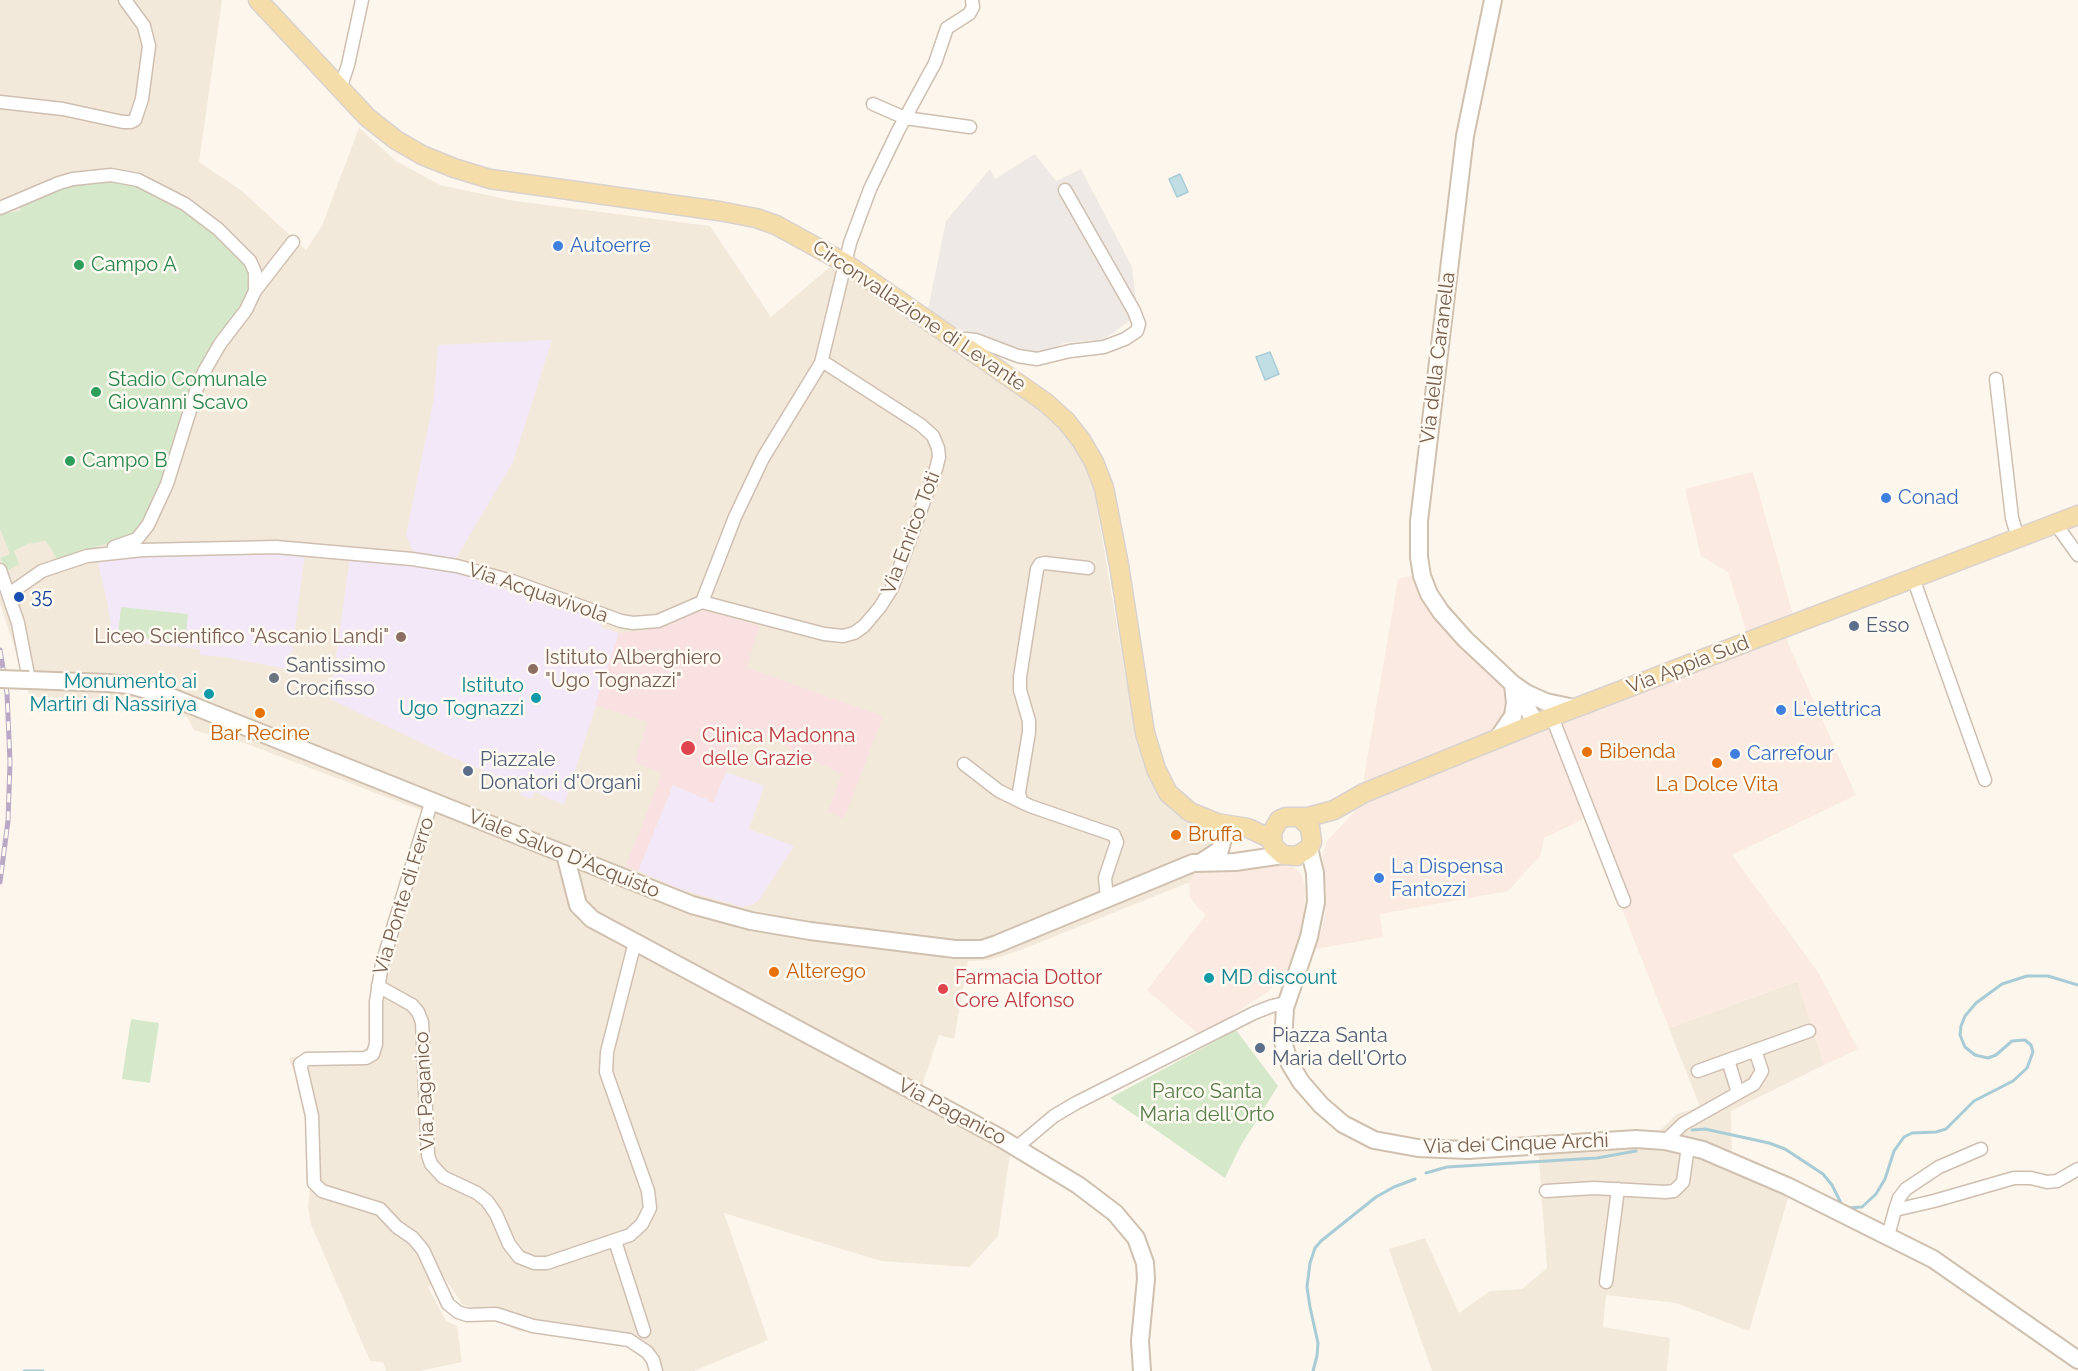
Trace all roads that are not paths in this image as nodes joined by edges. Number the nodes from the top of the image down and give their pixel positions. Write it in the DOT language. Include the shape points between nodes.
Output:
graph roads {
  1 [pos="125,0"];
  2 [pos="258,0"];
  3 [pos="362,0"];
  4 [pos="972,0"];
  5 [pos="1492,0"];
  6 [pos="340,89"];
  7 [pos="0,102"];
  8 [pos="873,104"];
  9 [pos="905,118"];
  10 [pos="970,127"];
  11 [pos="1065,190"];
  12 [pos="0,208"];
  13 [pos="293,242"];
  14 [pos="845,262"];
  15 [pos="255,291"];
  16 [pos="958,343"];
  17 [pos="822,361"];
  18 [pos="1996,379"];
  19 [pos="2078,515"];
  20 [pos="2055,524"];
  21 [pos="2018,538"];
  22 [pos="2078,555"];
  23 [pos="87,556"];
  24 [pos="1088,568"];
  25 [pos="0,570"];
  26 [pos="1912,578"];
  27 [pos="9,594"];
  28 [pos="702,602"];
  29 [pos="0,679"];
  30 [pos="29,680"];
  31 [pos="1513,684"];
  32 [pos="1574,708"];
  33 [pos="1544,720"];
  34 [pos="1498,738"];
  35 [pos="964,764"];
  36 [pos="1985,780"];
  37 [pos="432,800"];
  38 [pos="1021,802"];
  39 [pos="1334,810"];
  40 [pos="1300,818"];
  41 [pos="1280,820"];
  42 [pos="1217,824"];
  43 [pos="1238,825"];
  44 [pos="1271,839"];
  45 [pos="1310,841"];
  46 [pos="566,854"];
  47 [pos="1287,856"];
  48 [pos="1244,860"];
  49 [pos="1203,861"];
  50 [pos="1316,892"];
  51 [pos="1107,898"];
  52 [pos="1624,901"];
  53 [pos="635,942"];
  54 [pos="378,986"];
  55 [pos="1286,1003"];
  56 [pos="1809,1031"];
  57 [pos="1755,1050"];
  58 [pos="1728,1060"];
  59 [pos="1698,1071"];
  60 [pos="1738,1093"];
  61 [pos="1665,1141"];
  62 [pos="1688,1146"];
  63 [pos="1017,1147"];
  64 [pos="1981,1149"];
  65 [pos="2078,1169"];
  66 [pos="1618,1189"];
  67 [pos="1546,1191"];
  68 [pos="1895,1210"];
  69 [pos="1888,1236"];
  70 [pos="615,1241"];
  71 [pos="1606,1282"];
  72 [pos="644,1331"];
  73 [pos="2078,1360"];
  74 [pos="656,1371"];
  75 [pos="1142,1371"];
  1 -- 7 [label="street" via="144,26 149,46 139,114 134,121"];
  2 -- 6 [label="main road, Circonvallazione di Levante"];
  3 -- 6 [label="street"];
  4 -- 9 [label="street" via="969,14 947,28 935,63"];
  5 -- 31 [label="main road, Via della Caranella" via="1465,136 1418,546 1424,581 1441,612"];
  6 -- 14 [label="main road, Circonvallazione di Levante" via="396,140 454,168 522,184 750,217 791,232"];
  8 -- 9 [label="street"];
  9 -- 10 [label="street"];
  9 -- 14 [label="street" via="864,203"];
  11 -- 16 [label="street" via="1134,311 1139,324 1136,332 1104,346 1037,359 976,340"];
  12 -- 15 [label="street" via="67,180 111,175 132,178 179,200 211,223 250,261 255,272"];
  13 -- 15 [label="street"];
  14 -- 16 [label="main road, Circonvallazione di Levante"];
  14 -- 17 [label="street"];
  15 -- 23 [label="street" via="203,375 147,529 134,540"];
  16 -- 42 [label="main road, Circonvallazione di Levante" via="1046,402 1074,430 1091,456 1110,513 1152,758 1174,800"];
  17 -- 28 [label="street" via="752,481"];
  17 -- 28 [label="street, Via Enrico Toti" via="924,427 938,448 936,469 892,588 864,626 843,636"];
  18 -- 21 [label="street" via="2012,518"];
  19 -- 20 [label="main road, Via Appia Sud"];
  20 -- 21 [label="main road, Via Appia Sud"];
  20 -- 22 [label="street"];
  21 -- 26 [label="main road, Via Appia Sud"];
  23 -- 27 [label="street, Via Acquavivola" via="42,571"];
  23 -- 28 [label="street, Via Acquavivola" via="143,550 276,547 429,561 503,578 639,624 657,621"];
  24 -- 38 [label="street" via="1045,563 1036,571 1020,677 1029,721"];
  25 -- 27 [label="street"];
  26 -- 32 [label="main road, Via Appia Sud"];
  26 -- 36 [label="street"];
  27 -- 30 [label="street"];
  29 -- 30 [label="main road, Viale Salvo D'Acquisto, bridge"];
  30 -- 37 [label="main road, Viale Salvo D'Acquisto" via="108,683 158,692"];
  31 -- 32 [label="main road, Via della Caranella" via="1542,701"];
  31 -- 33 [label="main road, Via della Caranella"];
  31 -- 34 [label="main road" via="1514,710"];
  32 -- 33 [label="main road, Via Appia Sud"];
  33 -- 34 [label="main road, Via Appia Sud"];
  33 -- 52 [label="street"];
  34 -- 39 [label="main road, Via Appia Sud" via="1364,793"];
  35 -- 38 [label="street" via="999,791"];
  37 -- 46 [label="main road, Viale Salvo D'Acquisto"];
  37 -- 54 [label="street, Via Ponte di Ferro"];
  38 -- 51 [label="street" via="1118,835 1105,878"];
  39 -- 40 [label="main road, Via Appia Sud"];
  39 -- 45 [label="main road"];
  40 -- 41 [label="main road"];
  40 -- 45 [label="main road" via="1310,827"];
  41 -- 43 [label="main road"];
  41 -- 44 [label="main road" via="1274,825"];
  42 -- 43 [label="main road, Circonvallazione di Levante"];
  42 -- 49 [label="main road" via="1223,838 1220,850"];
  43 -- 44 [label="main road, Circonvallazione di Levante"];
  44 -- 47 [label="main road" via="1277,852"];
  44 -- 48 [label="main road"];
  45 -- 47 [label="main road" via="1297,856"];
  45 -- 50 [label="main road, Via dei Cinque Archi"];
  46 -- 51 [label="main road, Viale Salvo D'Acquisto" via="723,914 787,928 955,949 976,950 997,944"];
  46 -- 53 [label="main road, Via Paganico" via="582,910"];
  47 -- 48 [label="main road, Viale Salvo D'Acquisto"];
  47 -- 50 [label="main road" via="1304,869"];
  48 -- 49 [label="main road, Viale Salvo D'Acquisto"];
  49 -- 51 [label="main road, Viale Salvo D'Acquisto"];
  50 -- 55 [label="main road, Via dei Cinque Archi" via="1314,919"];
  53 -- 63 [label="main road, Via Paganico"];
  53 -- 70 [label="street, Via Paganico" via="606,1067 648,1191 650,1208 637,1230"];
  54 -- 70 [label="street, Via Paganico" via="410,1004 421,1019 428,1155 436,1171 487,1201 511,1247 525,1260 553,1262"];
  54 -- 74 [label="street, Via Ponte di Ferro" via="376,1044 371,1056 307,1059 300,1064 312,1116 316,1186 380,1209 414,1238 448,1304 458,1312 496,1314 529,1326 629,1340 647,1352"];
  55 -- 61 [label="main road, Via dei Cinque Archi" via="1283,1042 1298,1078 1338,1120 1374,1140 1449,1150 1629,1139"];
  55 -- 63 [label="street" via="1254,1013 1076,1103"];
  56 -- 57 [label="street"];
  57 -- 58 [label="street"];
  57 -- 60 [label="street" via="1760,1076 1752,1086"];
  58 -- 59 [label="street"];
  58 -- 60 [label="street"];
  60 -- 61 [label="street" via="1679,1126"];
  61 -- 62 [label="main road, Via dei Cinque Archi"];
  62 -- 66 [label="street" via="1684,1177 1677,1189"];
  62 -- 69 [label="main road, Via dei Cinque Archi" via="1772,1178"];
  63 -- 75 [label="main road, Via Paganico" via="1091,1194 1123,1221 1136,1238 1143,1253 1146,1279 1140,1341"];
  64 -- 68 [label="street" via="1940,1167 1906,1189"];
  65 -- 68 [label="street" via="2057,1181 2009,1179"];
  66 -- 67 [label="street"];
  66 -- 71 [label="street"];
  68 -- 69 [label="street"];
  69 -- 73 [label="main road, Via dei Cinque Archi" via="1942,1264"];
  70 -- 72 [label="street"];
}
